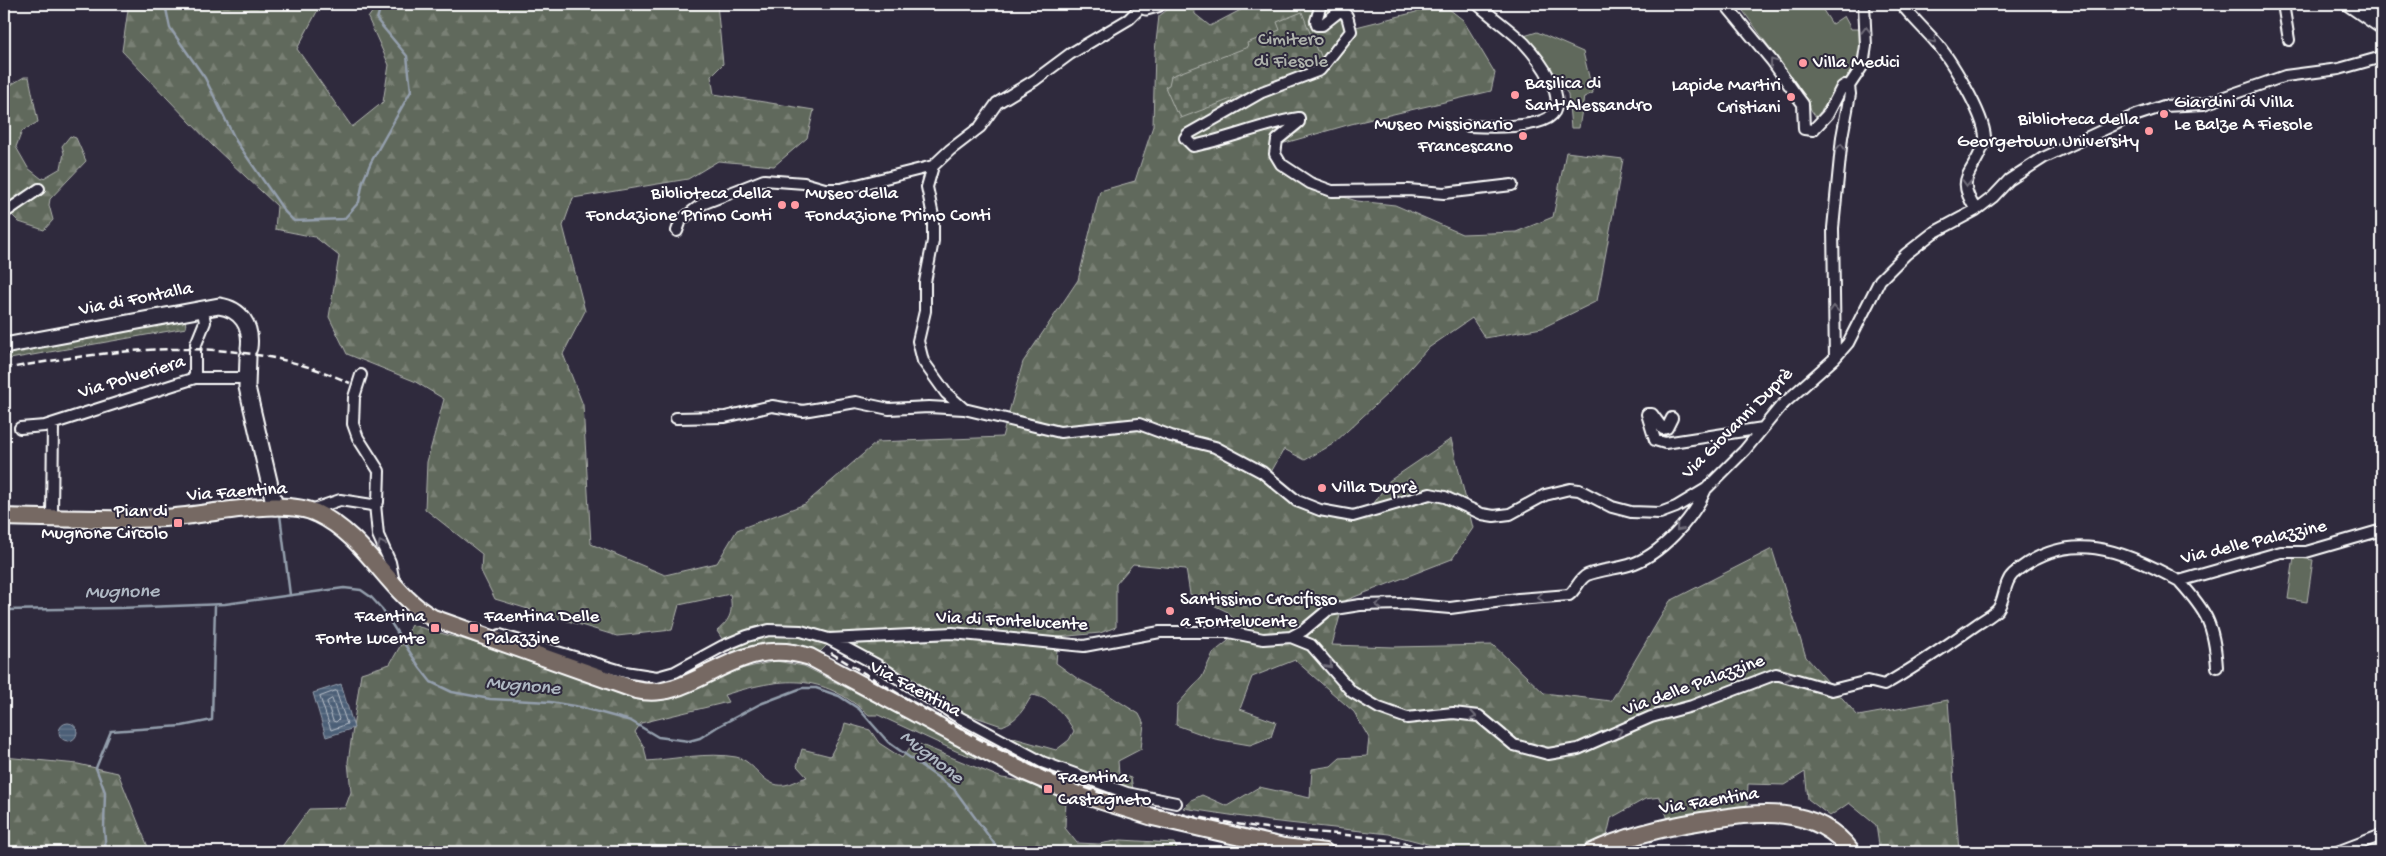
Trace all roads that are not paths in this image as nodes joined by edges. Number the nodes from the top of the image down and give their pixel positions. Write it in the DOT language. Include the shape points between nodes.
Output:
graph roads {
  1 [pos="1139,4"];
  2 [pos="1157,4"];
  3 [pos="1321,4"];
  4 [pos="1477,4"];
  5 [pos="1726,4"];
  6 [pos="1864,4"];
  7 [pos="1900,4"];
  8 [pos="2283,4"];
  9 [pos="2350,4"];
  10 [pos="2382,26"];
  11 [pos="2289,40"];
  12 [pos="2382,57"];
  13 [pos="1849,86"];
  14 [pos="1469,126"];
  15 [pos="933,166"];
  16 [pos="1512,185"];
  17 [pos="40,189"];
  18 [pos="1976,210"];
  19 [pos="4,213"];
  20 [pos="677,231"];
  21 [pos="202,307"];
  22 [pos="4,346"];
  23 [pos="1835,358"];
  24 [pos="361,375"];
  25 [pos="195,378"];
  26 [pos="246,378"];
  27 [pos="964,409"];
  28 [pos="676,418"];
  29 [pos="1672,418"];
  30 [pos="53,424"];
  31 [pos="20,428"];
  32 [pos="1762,428"];
  33 [pos="1706,489"];
  34 [pos="375,504"];
  35 [pos="275,506"];
  36 [pos="308,510"];
  37 [pos="4,517"];
  38 [pos="52,518"];
  39 [pos="2382,530"];
  40 [pos="2179,581"];
  41 [pos="394,582"];
  42 [pos="1291,638"];
  43 [pos="488,639"];
  44 [pos="828,639"];
  45 [pos="2218,667"];
  46 [pos="1176,803"];
  47 [pos="2382,835"];
  48 [pos="1325,852"];
  49 [pos="1592,852"];
  50 [pos="1852,852"];
  51 [pos="2337,852"];
  1 -- 2 [label="street" via="1151,7"];
  1 -- 15 [label="street" via="1137,12 1129,19 998,103 980,128"];
  3 -- 16 [label="street" via="1317,25 1322,25 1341,10 1347,16 1351,31 1320,70 1262,92 1197,130 1186,138 1192,146 1223,141 1299,118 1299,122 1277,140 1275,154 1281,164 1332,191 1444,193"];
  4 -- 14 [label="street" via="1540,61 1555,88 1556,103 1554,112 1547,118 1498,128"];
  13 -- 5 [label="street, one-way" via="1844,85 1828,114 1813,130 1804,129 1803,104"];
  13 -- 6 [label="street, one-way" via="1862,65 1866,46"];
  7 -- 18 [label="street, one-way" via="1936,42 1981,118 1985,139 1966,180 1967,196"];
  8 -- 11 [label="street"];
  9 -- 10 [label="street"];
  12 -- 18 [label="street, Via Giovanni Duprè" via="2339,69 2285,76 2204,104 2164,106 2131,117 2043,158 2009,180"];
  23 -- 13 [label="street, one-way" via="1833,228"];
  15 -- 20 [label="street" via="841,189 764,180 702,204 681,220"];
  15 -- 27 [label="street, Via Giovanni Duprè" via="926,187 933,216 933,241 918,341 923,361 946,393"];
  17 -- 19 [label="street"];
  18 -- 23 [label="street, Via Giovanni Duprè" via="1933,233 1880,280 1848,343"];
  21 -- 22 [label="street, Via di Fontalla"];
  21 -- 25 [label="street" via="205,322 196,348"];
  21 -- 26 [label="street, Via di Fontalla" via="226,307 239,314 250,333"];
  23 -- 32 [label="street, Via Giovanni Duprè" via="1781,406"];
  24 -- 34 [label="street" via="354,397 353,424 379,471 378,502"];
  25 -- 26 [label="street, Via Polveriera"];
  25 -- 30 [label="street, Via Polveriera"];
  26 -- 35 [label="street"];
  27 -- 28 [label="street" via="890,409 856,402 803,411 772,406 725,417"];
  27 -- 33 [label="street, Via Giovanni Duprè" via="1060,432 1139,424 1216,448 1262,472 1296,501 1320,510 1353,516 1430,494 1444,496 1482,514 1502,515 1510,514 1545,494 1570,489 1579,490 1621,510 1660,513"];
  29 -- 32 [label="street" via="1663,429 1652,414 1647,414 1655,440 1665,443"];
  30 -- 31 [label="street, Via Polveriera"];
  30 -- 38 [label="street"];
  32 -- 33 [label="street, Via Giovanni Duprè"];
  33 -- 42 [label="street, one-way" via="1700,505 1659,549 1628,566 1585,576 1569,595 1450,608 1360,605 1328,610"];
  34 -- 36 [label="street" via="340,500"];
  41 -- 34 [label="street, one-way" via="390,562 376,530"];
  35 -- 36 [label="main road, Via Faentina"];
  35 -- 38 [label="main road, Via Faentina" via="163,518"];
  36 -- 41 [label="main road, Via Faentina" via="321,514 354,539"];
  37 -- 38 [label="main road, Via Faentina"];
  39 -- 40 [label="street, Via delle Palazzine" via="2306,552 2281,552"];
  42 -- 40 [label="street, Via delle Palazzine, one-way" via="1311,645 1352,692 1379,708 1407,718 1452,713 1479,716 1514,746 1548,754 1578,749 1651,718 1776,674 1832,690 1868,681 1884,685 1998,609 2012,576 2044,553 2072,546 2108,550 2147,563"];
  40 -- 45 [label="street" via="2201,606 2212,629"];
  41 -- 43 [label="main road, Via Faentina" via="412,604 427,615"];
  42 -- 44 [label="street, Via di Fontelucente" via="1263,639 1229,632 1160,632 1084,646 952,633"];
  43 -- 44 [label="street, Via Faentina" via="490,634 517,639 648,678 666,676 723,646 769,630 801,631"];
  43 -- 48 [label="main road, Via Faentina" via="643,691 670,689 753,654 782,650 795,652 810,657 1025,772 1067,790 1153,817 1284,847"];
  44 -- 46 [label="street, Via Faentina" via="879,666 955,715 1042,762 1127,793"];
  47 -- 51 [label="street"];
  49 -- 50 [label="main road, Via Faentina" via="1673,826 1769,813 1793,815 1824,826"];
}
